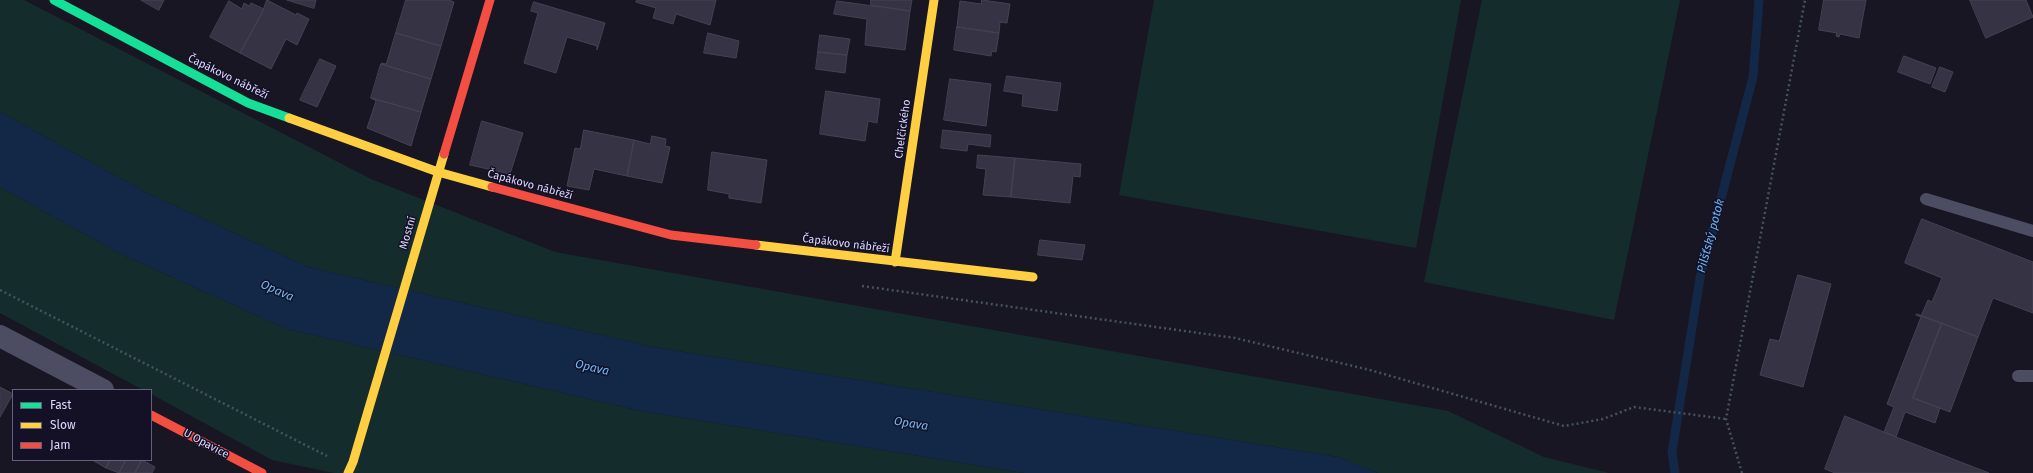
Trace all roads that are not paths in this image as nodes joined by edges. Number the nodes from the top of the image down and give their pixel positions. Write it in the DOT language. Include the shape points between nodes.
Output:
graph roads {
  1 [pos="490,0"];
  2 [pos="934,0"];
  3 [pos="65,3"];
  4 [pos="438,172"];
  5 [pos="1926,199"];
  6 [pos="2033,231"];
  7 [pos="895,262"];
  8 [pos="1033,277"];
  9 [pos="0,336"];
  10 [pos="2018,376"];
  11 [pos="2033,376"];
  12 [pos="102,389"];
  13 [pos="152,416"];
  14 [pos="351,468"];
  15 [pos="262,473"];
  1 -- 4 [label="street, Mostní"];
  2 -- 7 [label="street, Chelčického"];
  3 -- 4 [label="street, Čapákovo nábřeží" via="248,103"];
  4 -- 7 [label="street, Čapákovo nábřeží" via="671,235"];
  4 -- 14 [label="street, Mostní"];
  5 -- 6 [label="lane"];
  7 -- 8 [label="street, Čapákovo nábřeží"];
  9 -- 12 [label="street"];
  10 -- 11 [label="lane"];
  13 -- 15 [label="street, U Opavice"];
}
